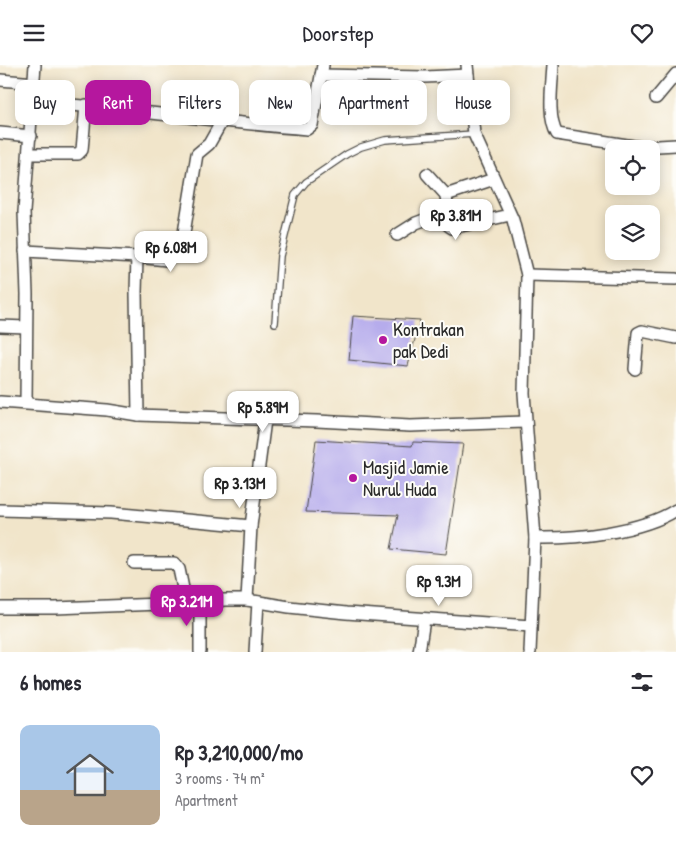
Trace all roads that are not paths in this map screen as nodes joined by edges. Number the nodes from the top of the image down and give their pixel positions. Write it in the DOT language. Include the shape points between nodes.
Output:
graph roads {
  1 [pos="35,65"];
  2 [pos="552,65"];
  3 [pos="322,70"];
  4 [pos="467,70"];
  5 [pos="676,74"];
  6 [pos="0,79"];
  7 [pos="35,80"];
  8 [pos="15,81"];
  9 [pos="656,97"];
  10 [pos="85,116"];
  11 [pos="239,123"];
  12 [pos="32,125"];
  13 [pos="220,125"];
  14 [pos="0,133"];
  15 [pos="474,134"];
  16 [pos="31,136"];
  17 [pos="676,145"];
  18 [pos="29,155"];
  19 [pos="427,174"];
  20 [pos="494,179"];
  21 [pos="446,195"];
  22 [pos="448,211"];
  23 [pos="510,215"];
  24 [pos="397,235"];
  25 [pos="25,251"];
  26 [pos="137,257"];
  27 [pos="527,275"];
  28 [pos="676,279"];
  29 [pos="275,323"];
  30 [pos="0,325"];
  31 [pos="26,327"];
  32 [pos="676,338"];
  33 [pos="635,369"];
  34 [pos="0,402"];
  35 [pos="26,403"];
  36 [pos="138,415"];
  37 [pos="265,420"];
  38 [pos="526,422"];
  39 [pos="0,510"];
  40 [pos="676,510"];
  41 [pos="251,526"];
  42 [pos="535,538"];
  43 [pos="134,563"];
  44 [pos="252,601"];
  45 [pos="200,602"];
  46 [pos="186,603"];
  47 [pos="0,608"];
  48 [pos="424,619"];
  49 [pos="531,626"];
  50 [pos="200,652"];
  51 [pos="255,652"];
  52 [pos="419,652"];
  53 [pos="530,652"];
  1 -- 7 [label="street"];
  2 -- 17 [label="street" via="551,115 557,134 640,147"];
  3 -- 4 [label="street" via="425,77"];
  3 -- 11 [label="street" via="309,128"];
  4 -- 15 [label="street"];
  5 -- 9 [label="street"];
  6 -- 8 [label="street"];
  10 -- 18 [label="street" via="82,150 78,155"];
  12 -- 16 [label="street"];
  13 -- 26 [label="street" via="208,144 197,154 179,249 167,260"];
  14 -- 16 [label="street"];
  15 -- 20 [label="street"];
  15 -- 29 [label="lane" via="372,143 347,153 306,181 295,195 280,256"];
  16 -- 18 [label="street"];
  18 -- 25 [label="street" via="24,212"];
  19 -- 21 [label="street"];
  20 -- 21 [label="street"];
  20 -- 23 [label="street"];
  21 -- 22 [label="street"];
  22 -- 23 [label="street" via="449,226 453,228"];
  22 -- 24 [label="street" via="416,223"];
  23 -- 27 [label="street"];
  25 -- 26 [label="street"];
  25 -- 31 [label="street"];
  26 -- 36 [label="street"];
  27 -- 28 [label="street"];
  27 -- 38 [label="street" via="523,369"];
  30 -- 31 [label="street"];
  31 -- 35 [label="street"];
  32 -- 33 [label="street" via="642,331 638,333"];
  34 -- 35 [label="street"];
  35 -- 36 [label="street"];
  36 -- 37 [label="street"];
  37 -- 38 [label="street" via="410,426"];
  37 -- 41 [label="street"];
  38 -- 42 [label="street"];
  39 -- 41 [label="street" via="111,513"];
  40 -- 42 [label="street" via="648,523 610,531 566,539"];
  41 -- 44 [label="street"];
  42 -- 49 [label="street"];
  43 -- 46 [label="street" via="174,563 179,569"];
  44 -- 45 [label="street"];
  44 -- 48 [label="street"];
  44 -- 51 [label="street"];
  45 -- 46 [label="street"];
  45 -- 50 [label="street"];
  46 -- 47 [label="street"];
  48 -- 49 [label="street"];
  48 -- 52 [label="street"];
  49 -- 53 [label="street"];
}
